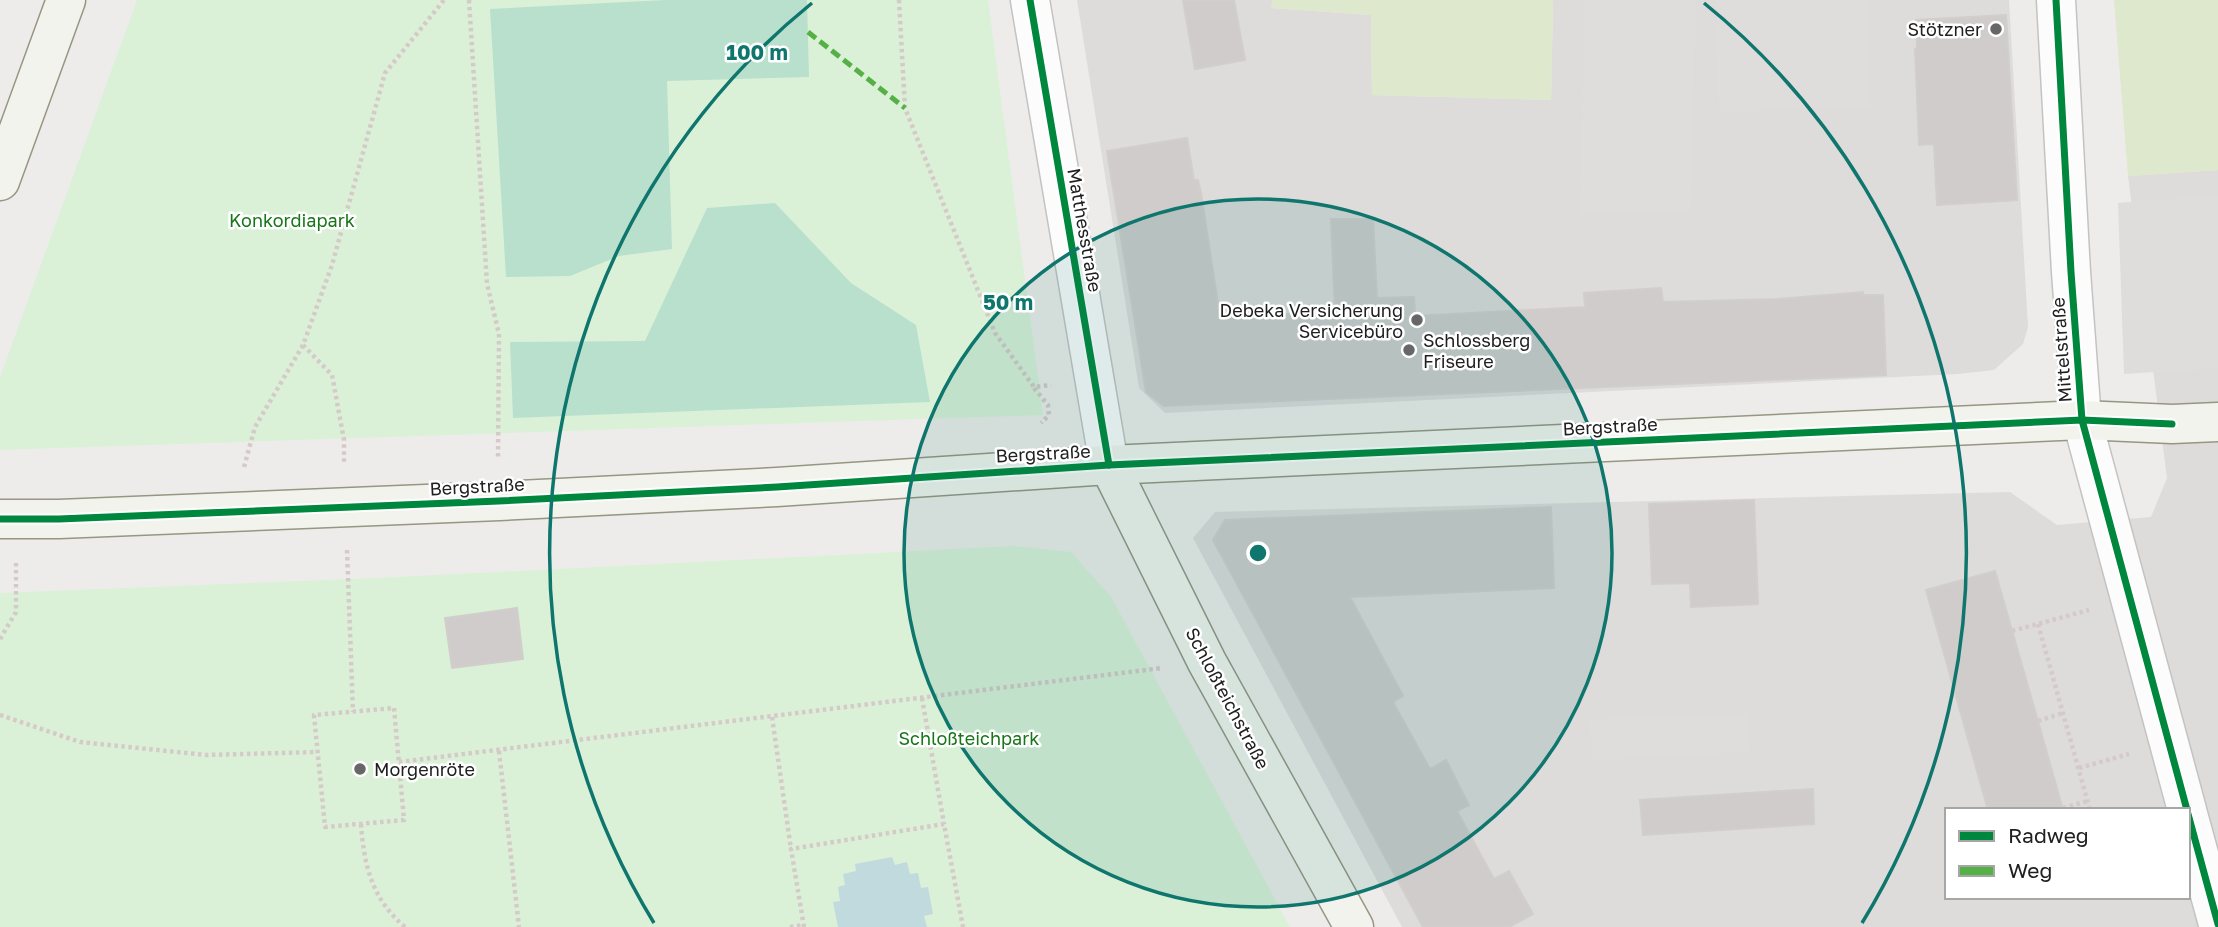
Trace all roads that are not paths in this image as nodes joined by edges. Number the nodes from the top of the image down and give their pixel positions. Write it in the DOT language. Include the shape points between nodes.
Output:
graph roads {
  1 [pos="66,0"];
  2 [pos="1030,0"];
  3 [pos="2056,0"];
  4 [pos="0,181"];
  5 [pos="2082,420"];
  6 [pos="2218,422"];
  7 [pos="1109,465"];
  8 [pos="8,519"];
  9 [pos="2187,808"];
  10 [pos="2190,819"];
  11 [pos="2218,924"];
  12 [pos="1353,927"];
  1 -- 4 [label="main road"];
  2 -- 7 [label="street, Matthesstraße"];
  3 -- 5 [label="street, Mittelstraße"];
  5 -- 6 [label="main road, Bergstraße"];
  5 -- 7 [label="main road, Bergstraße"];
  5 -- 9 [label="street, Mittelstraße"];
  7 -- 8 [label="main road, Bergstraße" via="499,501"];
  7 -- 12 [label="main road, Schloßteichstraße" via="1207,662"];
  10 -- 11 [label="street, Mittelstraße"];
}
